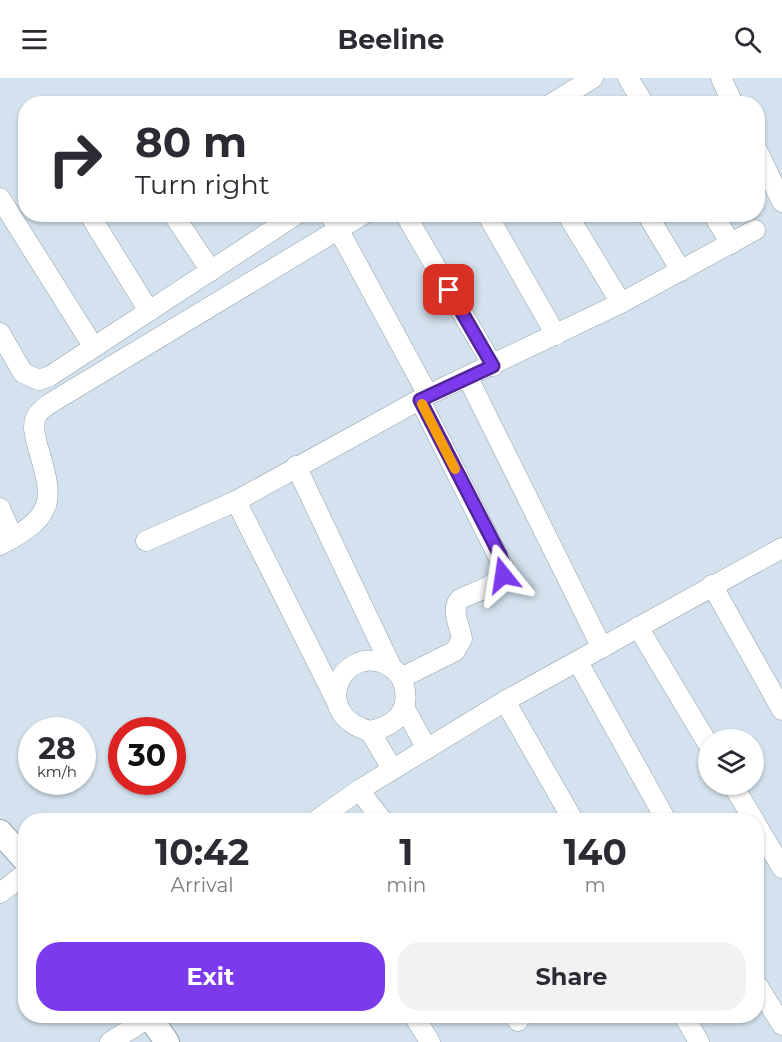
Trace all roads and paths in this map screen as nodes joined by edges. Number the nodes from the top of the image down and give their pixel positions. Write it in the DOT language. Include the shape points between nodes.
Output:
graph roads {
  1 [pos="593,78"];
  2 [pos="628,78"];
  3 [pos="721,78"];
  4 [pos="577,96"];
  5 [pos="639,96"];
  6 [pos="730,96"];
  7 [pos="765,167"];
  8 [pos="0,198"];
  9 [pos="782,202"];
  10 [pos="95,222"];
  11 [pos="178,222"];
  12 [pos="285,222"];
  13 [pos="334,222"];
  14 [pos="410,222"];
  15 [pos="492,222"];
  16 [pos="572,222"];
  17 [pos="652,222"];
  18 [pos="718,222"];
  19 [pos="755,230"];
  20 [pos="731,244"];
  21 [pos="211,271"];
  22 [pos="681,271"];
  23 [pos="621,303"];
  24 [pos="149,311"];
  25 [pos="0,333"];
  26 [pos="556,335"];
  27 [pos="93,346"];
  28 [pos="493,366"];
  29 [pos="468,378"];
  30 [pos="424,397"];
  31 [pos="296,466"];
  32 [pos="236,501"];
  33 [pos="0,508"];
  34 [pos="7,542"];
  35 [pos="146,542"];
  36 [pos="781,551"];
  37 [pos="712,585"];
  38 [pos="638,627"];
  39 [pos="602,648"];
  40 [pos="578,662"];
  41 [pos="396,672"];
  42 [pos="336,699"];
  43 [pos="505,701"];
  44 [pos="404,707"];
  45 [pos="782,710"];
  46 [pos="699,729"];
  47 [pos="370,731"];
  48 [pos="427,748"];
  49 [pos="392,769"];
  50 [pos="359,790"];
  51 [pos="739,795"];
  52 [pos="327,813"];
  53 [pos="377,813"];
  54 [pos="569,813"];
  55 [pos="662,813"];
  56 [pos="750,813"];
  57 [pos="0,832"];
  58 [pos="764,837"];
  59 [pos="18,852"];
  60 [pos="782,868"];
  61 [pos="18,879"];
  62 [pos="0,893"];
  63 [pos="764,995"];
  64 [pos="139,1023"];
  65 [pos="155,1023"];
  66 [pos="418,1023"];
  67 [pos="688,1023"];
  68 [pos="782,1025"];
  69 [pos="110,1042"];
  70 [pos="167,1042"];
  71 [pos="430,1042"];
  72 [pos="699,1042"];
  1 -- 4 [label="street"];
  2 -- 5 [label="street"];
  3 -- 6 [label="street"];
  7 -- 9 [label="street"];
  8 -- 27 [label="street"];
  10 -- 24 [label="street"];
  11 -- 21 [label="street"];
  12 -- 21 [label="street"];
  13 -- 30 [label="street"];
  13 -- 34 [label="street" via="36,415 34,426 50,487 47,503 38,520"];
  14 -- 28 [label="street"];
  15 -- 26 [label="street"];
  16 -- 23 [label="street"];
  17 -- 22 [label="street"];
  18 -- 20 [label="street"];
  19 -- 20 [label="street"];
  20 -- 22 [label="street"];
  21 -- 24 [label="street"];
  22 -- 23 [label="street"];
  23 -- 26 [label="street"];
  24 -- 27 [label="street"];
  25 -- 27 [label="street" via="23,373 39,380"];
  26 -- 28 [label="street"];
  28 -- 29 [label="street"];
  29 -- 30 [label="street"];
  29 -- 39 [label="street"];
  30 -- 31 [label="street"];
  30 -- 41 [label="street" via="504,566 498,581 455,604 462,639 455,651"];
  31 -- 32 [label="street"];
  31 -- 41 [label="street"];
  32 -- 35 [label="street"];
  32 -- 42 [label="street"];
  33 -- 34 [label="street"];
  36 -- 37 [label="street"];
  37 -- 38 [label="street"];
  37 -- 45 [label="street"];
  38 -- 39 [label="street"];
  38 -- 46 [label="street"];
  39 -- 40 [label="street"];
  40 -- 43 [label="street"];
  40 -- 55 [label="street"];
  41 -- 42 [label="street" via="376,661 360,662 347,670 338,684"];
  41 -- 44 [label="street" via="406,692"];
  42 -- 47 [label="street" via="341,715 354,726"];
  43 -- 48 [label="street"];
  43 -- 54 [label="street"];
  44 -- 47 [label="street" via="396,720"];
  44 -- 48 [label="street"];
  47 -- 49 [label="street"];
  48 -- 49 [label="street"];
  49 -- 50 [label="street"];
  50 -- 52 [label="street"];
  50 -- 53 [label="street"];
  51 -- 56 [label="street"];
  57 -- 59 [label="main road"];
  58 -- 60 [label="street"];
  61 -- 62 [label="street"];
  63 -- 68 [label="street"];
  64 -- 69 [label="street"];
  65 -- 70 [label="main road"];
  66 -- 71 [label="street"];
  67 -- 72 [label="street"];
}
